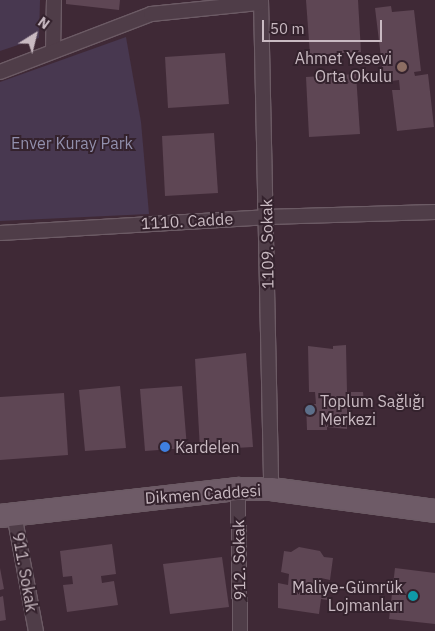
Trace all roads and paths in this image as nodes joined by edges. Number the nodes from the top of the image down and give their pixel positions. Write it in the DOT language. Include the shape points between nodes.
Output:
graph roads {
  1 [pos="54,0"];
  2 [pos="261,2"];
  3 [pos="53,51"];
  4 [pos="0,72"];
  5 [pos="435,212"];
  6 [pos="266,217"];
  7 [pos="0,233"];
  8 [pos="238,489"];
  9 [pos="271,489"];
  10 [pos="435,512"];
  11 [pos="7,515"];
  12 [pos="36,631"];
  13 [pos="240,631"];
  1 -- 3 [label="street"];
  2 -- 3 [label="street" via="150,14"];
  2 -- 6 [label="street, 1109. Sokak"];
  3 -- 4 [label="street"];
  5 -- 6 [label="street, 1110. Cadde"];
  6 -- 7 [label="street, 1110. Cadde"];
  6 -- 9 [label="street, 1109. Sokak"];
  8 -- 9 [label="main road, Dikmen Caddesi"];
  8 -- 11 [label="main road, Dikmen Caddesi"];
  8 -- 13 [label="street, 912. Sokak"];
  9 -- 10 [label="main road, Dikmen Caddesi"];
  11 -- 12 [label="street, 911. Sokak"];
}
